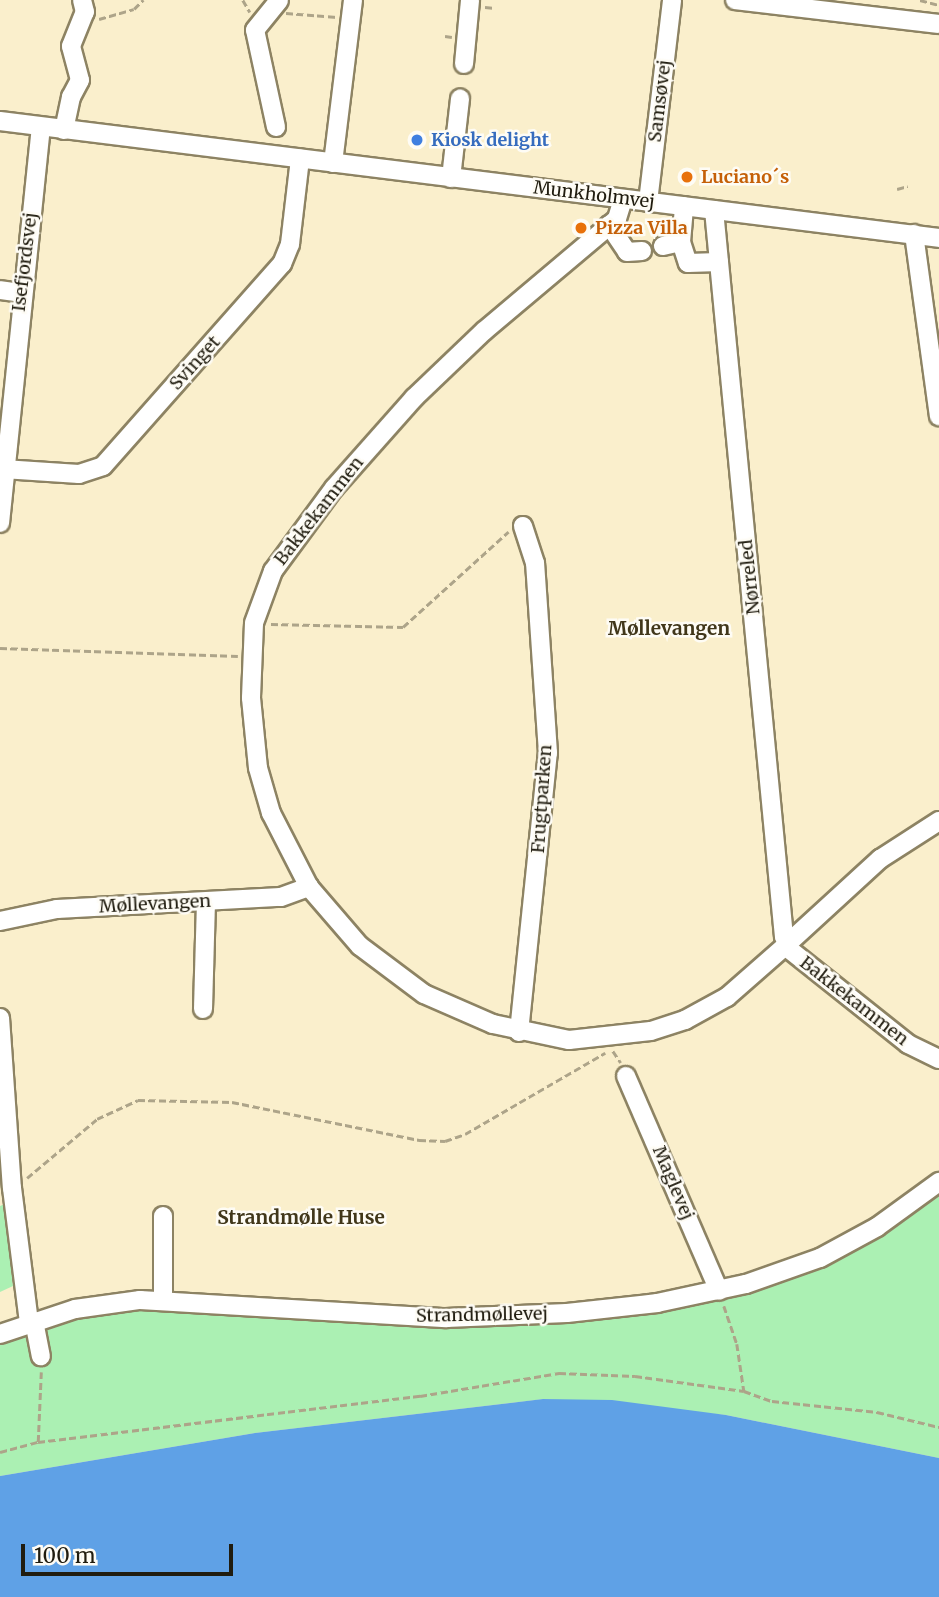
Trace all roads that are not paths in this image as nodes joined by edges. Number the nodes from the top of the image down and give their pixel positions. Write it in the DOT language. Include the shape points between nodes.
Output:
graph roads {
  1 [pos="82,0"];
  2 [pos="353,0"];
  3 [pos="470,0"];
  4 [pos="672,0"];
  5 [pos="735,0"];
  6 [pos="277,2"];
  7 [pos="765,2"];
  8 [pos="939,24"];
  9 [pos="464,64"];
  10 [pos="460,99"];
  11 [pos="0,121"];
  12 [pos="41,127"];
  13 [pos="276,127"];
  14 [pos="64,130"];
  15 [pos="300,159"];
  16 [pos="333,163"];
  17 [pos="451,178"];
  18 [pos="623,199"];
  19 [pos="648,202"];
  20 [pos="684,206"];
  21 [pos="714,210"];
  22 [pos="609,225"];
  23 [pos="914,234"];
  24 [pos="939,237"];
  25 [pos="642,251"];
  26 [pos="719,262"];
  27 [pos="0,290"];
  28 [pos="20,293"];
  29 [pos="938,395"];
  30 [pos="939,416"];
  31 [pos="3,468"];
  32 [pos="0,523"];
  33 [pos="523,526"];
  34 [pos="939,821"];
  35 [pos="309,887"];
  36 [pos="206,902"];
  37 [pos="0,921"];
  38 [pos="787,944"];
  39 [pos="203,1009"];
  40 [pos="0,1018"];
  41 [pos="519,1032"];
  42 [pos="939,1059"];
  43 [pos="626,1076"];
  44 [pos="5,1164"];
  45 [pos="939,1182"];
  46 [pos="163,1216"];
  47 [pos="719,1291"];
  48 [pos="163,1300"];
  49 [pos="32,1321"];
  50 [pos="0,1334"];
  51 [pos="41,1356"];
  1 -- 14 [label="street" via="85,12 72,46 80,80"];
  2 -- 16 [label="street"];
  3 -- 9 [label="street"];
  4 -- 19 [label="street, Samsøvej"];
  5 -- 7 [label="street"];
  6 -- 13 [label="street" via="255,30"];
  7 -- 8 [label="street"];
  10 -- 17 [label="street"];
  11 -- 12 [label="street, Munkholmvej"];
  12 -- 14 [label="street, Munkholmvej"];
  12 -- 28 [label="street, Isefjordsvej"];
  14 -- 15 [label="street, Munkholmvej"];
  15 -- 16 [label="street, Munkholmvej"];
  15 -- 31 [label="street, Svinget" via="290,244 282,264 103,466 79,474"];
  16 -- 17 [label="street, Munkholmvej"];
  17 -- 18 [label="street, Munkholmvej"];
  18 -- 19 [label="street, Munkholmvej"];
  18 -- 22 [label="street, Bakkekammen" via="621,212"];
  19 -- 20 [label="street, Munkholmvej"];
  20 -- 21 [label="street, Munkholmvej"];
  20 -- 26 [label="street" via="672,244 688,263"];
  21 -- 23 [label="street, Munkholmvej"];
  21 -- 26 [label="street, Nørreled"];
  22 -- 25 [label="street" via="627,252"];
  22 -- 35 [label="street, Bakkekammen" via="484,331 363,454 273,571 254,623 251,718 258,768 278,831"];
  23 -- 24 [label="street, Munkholmvej"];
  23 -- 29 [label="street"];
  26 -- 38 [label="street, Nørreled"];
  27 -- 28 [label="street"];
  28 -- 31 [label="street, Isefjordsvej"];
  29 -- 30 [label="street"];
  31 -- 32 [label="street, Isefjordsvej"];
  33 -- 41 [label="street, Frugtparken" via="535,563 548,753"];
  34 -- 38 [label="street" via="880,859"];
  35 -- 36 [label="street, Møllevangen" via="288,896"];
  35 -- 41 [label="street, Bakkekammen" via="360,946 408,984 440,1002"];
  36 -- 37 [label="street, Møllevangen" via="57,909"];
  36 -- 39 [label="street"];
  38 -- 41 [label="street, Bakkekammen" via="706,1009 668,1026 617,1037 569,1040"];
  38 -- 42 [label="street, Bakkekammen" via="908,1045"];
  40 -- 44 [label="street"];
  43 -- 47 [label="street, Maglevej"];
  44 -- 49 [label="street"];
  45 -- 47 [label="street, Strandmøllevej" via="835,1251"];
  46 -- 48 [label="street"];
  47 -- 48 [label="street, Strandmøllevej" via="601,1310 491,1317"];
  48 -- 49 [label="street, Strandmøllevej" via="75,1309"];
  49 -- 50 [label="street, Strandmøllevej"];
  49 -- 51 [label="street"];
}
